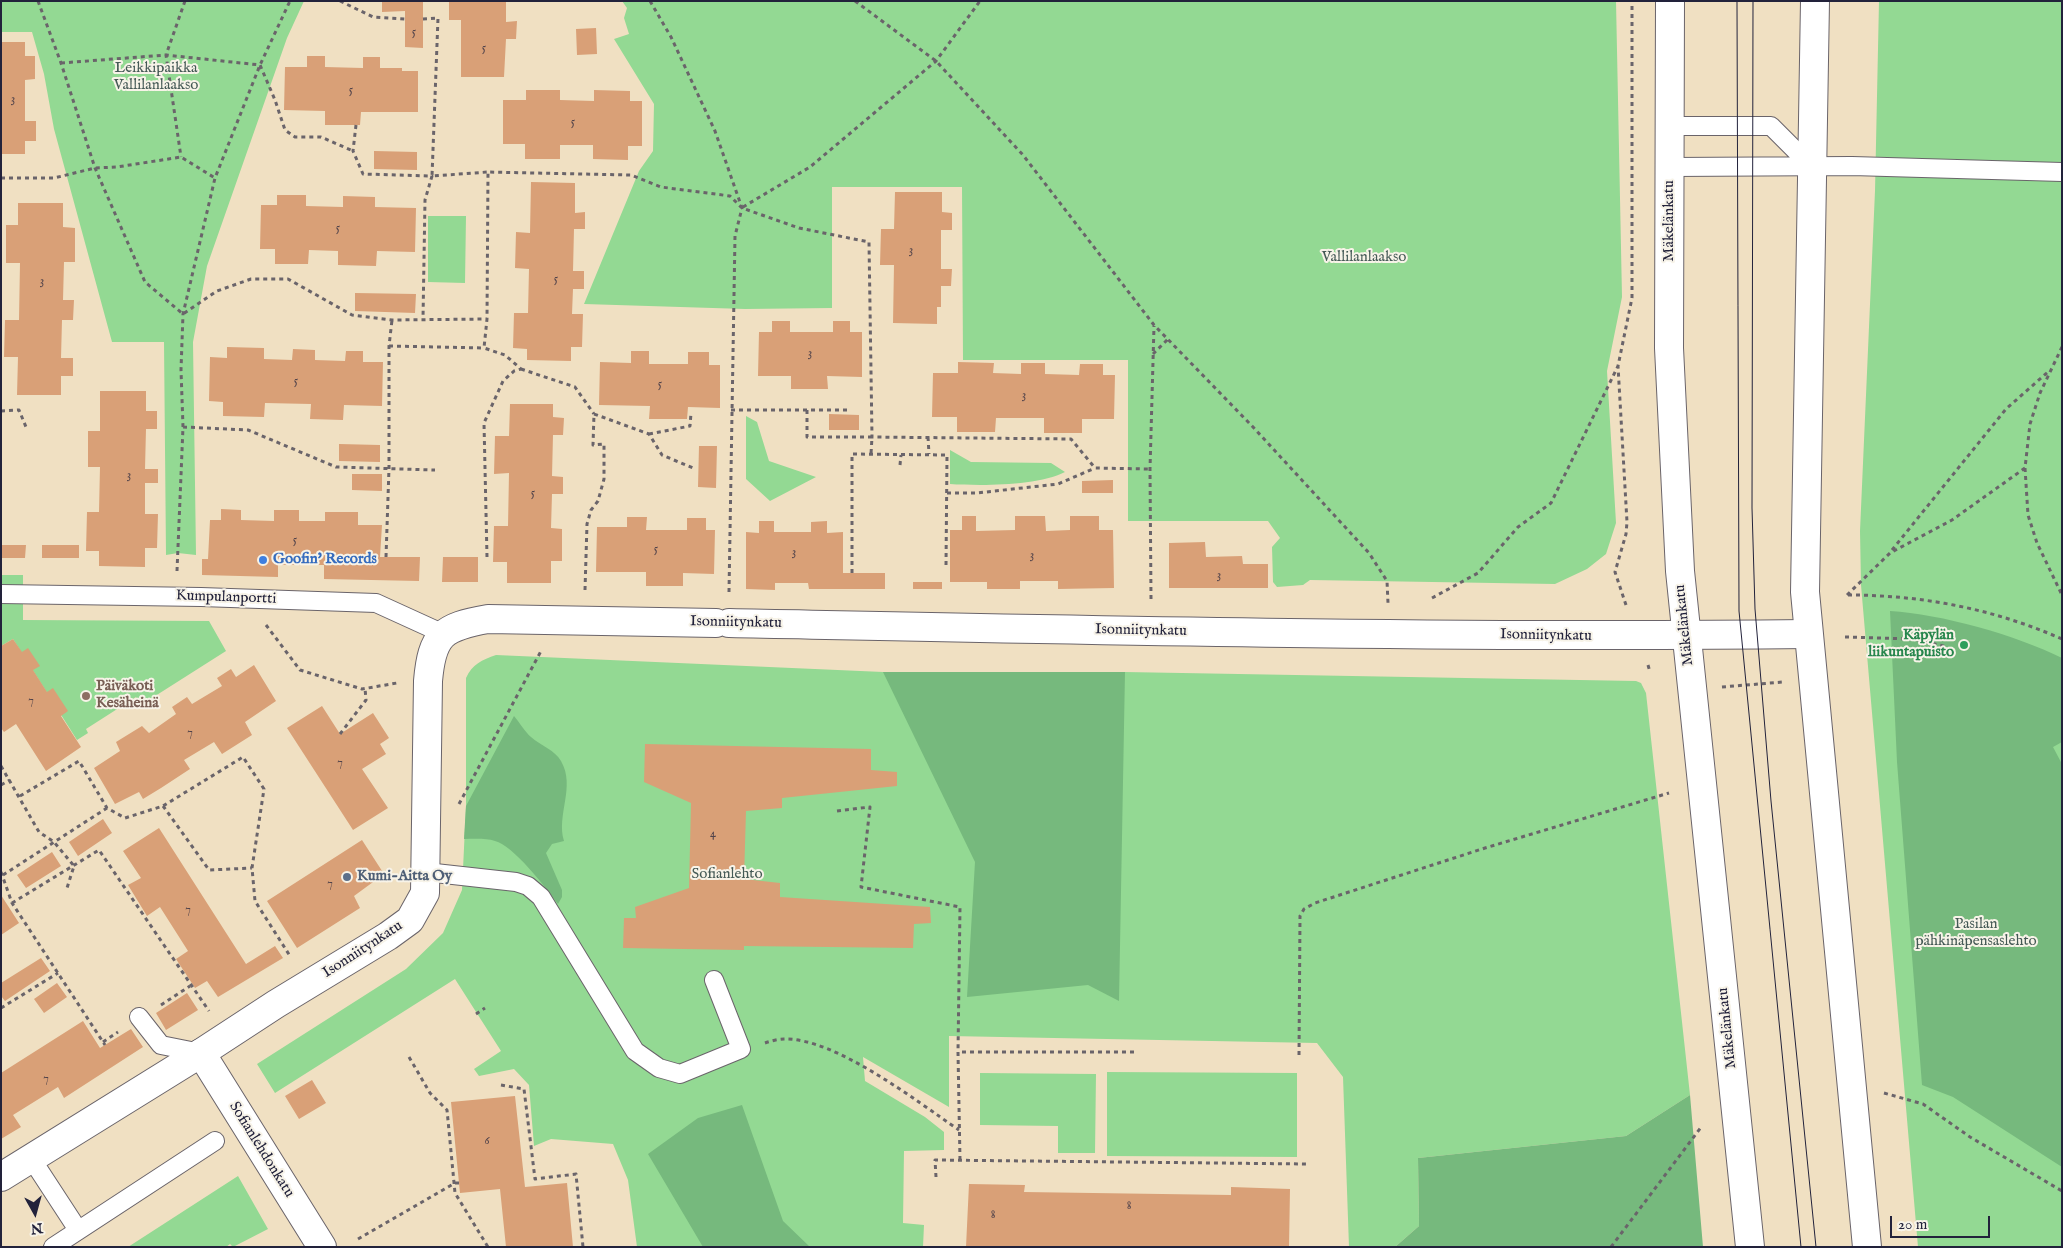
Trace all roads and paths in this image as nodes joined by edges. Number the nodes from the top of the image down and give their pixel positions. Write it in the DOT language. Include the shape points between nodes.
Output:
graph roads {
  1 [pos="38,1"];
  2 [pos="185,1"];
  3 [pos="290,1"];
  4 [pos="340,1"];
  5 [pos="650,1"];
  6 [pos="855,1"];
  7 [pos="980,1"];
  8 [pos="1632,1"];
  9 [pos="1670,1"];
  10 [pos="1815,1"];
  11 [pos="405,19"];
  12 [pos="423,19"];
  13 [pos="166,55"];
  14 [pos="936,62"];
  15 [pos="61,63"];
  16 [pos="260,65"];
  17 [pos="356,125"];
  18 [pos="1670,126"];
  19 [pos="353,151"];
  20 [pos="181,157"];
  21 [pos="1811,166"];
  22 [pos="1670,167"];
  23 [pos="95,168"];
  24 [pos="488,172"];
  25 [pos="2062,172"];
  26 [pos="432,176"];
  27 [pos="1,178"];
  28 [pos="214,178"];
  29 [pos="742,208"];
  30 [pos="183,314"];
  31 [pos="423,319"];
  32 [pos="487,319"];
  33 [pos="392,320"];
  34 [pos="1154,325"];
  35 [pos="1168,339"];
  36 [pos="389,346"];
  37 [pos="2062,347"];
  38 [pos="484,348"];
  39 [pos="1153,354"];
  40 [pos="1618,366"];
  41 [pos="521,368"];
  42 [pos="2051,369"];
  43 [pos="731,410"];
  44 [pos="807,410"];
  45 [pos="850,410"];
  46 [pos="1,411"];
  47 [pos="691,413"];
  48 [pos="594,414"];
  49 [pos="26,427"];
  50 [pos="183,427"];
  51 [pos="649,434"];
  52 [pos="872,437"];
  53 [pos="928,437"];
  54 [pos="871,454"];
  55 [pos="900,454"];
  56 [pos="929,454"];
  57 [pos="900,465"];
  58 [pos="389,468"];
  59 [pos="693,468"];
  60 [pos="1095,468"];
  61 [pos="2025,468"];
  62 [pos="1150,469"];
  63 [pos="436,470"];
  64 [pos="947,493"];
  65 [pos="1890,553"];
  66 [pos="386,557"];
  67 [pos="487,557"];
  68 [pos="946,566"];
  69 [pos="852,573"];
  70 [pos="1616,580"];
  71 [pos="585,593"];
  72 [pos="1,594"];
  73 [pos="729,595"];
  74 [pos="2062,595"];
  75 [pos="174,596"];
  76 [pos="1151,598"];
  77 [pos="1432,598"];
  78 [pos="245,599"];
  79 [pos="444,634"];
  80 [pos="1388,634"];
  81 [pos="1808,634"];
  82 [pos="1687,636"];
  83 [pos="1845,637"];
  84 [pos="2062,639"];
  85 [pos="1948,647"];
  86 [pos="542,648"];
  87 [pos="398,683"];
  88 [pos="366,688"];
  89 [pos="340,734"];
  90 [pos="1,766"];
  91 [pos="10,780"];
  92 [pos="1,785"];
  93 [pos="1669,793"];
  94 [pos="20,796"];
  95 [pos="458,805"];
  96 [pos="162,806"];
  97 [pos="107,808"];
  98 [pos="837,811"];
  99 [pos="54,842"];
  100 [pos="74,866"];
  101 [pos="252,868"];
  102 [pos="426,872"];
  103 [pos="2,874"];
  104 [pos="67,888"];
  105 [pos="12,903"];
  106 [pos="290,956"];
  107 [pos="58,973"];
  108 [pos="714,980"];
  109 [pos="1,1008"];
  110 [pos="485,1008"];
  111 [pos="210,1012"];
  112 [pos="476,1014"];
  113 [pos="138,1017"];
  114 [pos="105,1046"];
  115 [pos="741,1049"];
  116 [pos="958,1052"];
  117 [pos="1135,1052"];
  118 [pos="201,1053"];
  119 [pos="1299,1055"];
  120 [pos="409,1058"];
  121 [pos="501,1085"];
  122 [pos="1883,1093"];
  123 [pos="1702,1126"];
  124 [pos="959,1130"];
  125 [pos="215,1141"];
  126 [pos="32,1158"];
  127 [pos="960,1160"];
  128 [pos="1308,1164"];
  129 [pos="936,1176"];
  130 [pos="1,1177"];
  131 [pos="457,1183"];
  132 [pos="2062,1192"];
  133 [pos="78,1230"];
  134 [pos="358,1239"];
  135 [pos="53,1247"];
  136 [pos="322,1247"];
  137 [pos="488,1247"];
  138 [pos="583,1247"];
  139 [pos="1611,1247"];
  140 [pos="1750,1247"];
  141 [pos="1867,1247"];
  1 -- 15 [label="path"];
  2 -- 13 [label="path"];
  3 -- 16 [label="path"];
  4 -- 11 [label="path" via="373,16"];
  5 -- 29 [label="path" via="716,131"];
  6 -- 14 [label="path"];
  7 -- 14 [label="path"];
  8 -- 40 [label="path" via="1632,298"];
  9 -- 18 [label="main road, Mäkelänkatu"];
  10 -- 21 [label="main road"];
  12 -- 26 [label="path" via="438,18"];
  13 -- 15 [label="path"];
  13 -- 16 [label="path"];
  13 -- 20 [label="path"];
  14 -- 29 [label="path" via="810,167"];
  14 -- 34 [label="path" via="1023,155"];
  15 -- 23 [label="path"];
  16 -- 19 [label="path" via="285,130 295,137 321,137"];
  16 -- 28 [label="path"];
  17 -- 19 [label="path"];
  18 -- 21 [label="lane" via="1771,126"];
  18 -- 22 [label="main road, Mäkelänkatu"];
  19 -- 26 [label="path" via="363,174"];
  20 -- 23 [label="path"];
  20 -- 28 [label="path"];
  21 -- 22 [label="lane"];
  21 -- 25 [label="lane"];
  21 -- 81 [label="main road" via="1805,592"];
  22 -- 82 [label="main road, Mäkelänkatu" via="1669,348 1680,571"];
  23 -- 27 [label="path" via="54,178"];
  23 -- 30 [label="path" via="145,282"];
  24 -- 26 [label="path"];
  24 -- 29 [label="path" via="631,175 661,187 730,196"];
  24 -- 32 [label="path"];
  26 -- 31 [label="path" via="425,200"];
  28 -- 30 [label="path"];
  29 -- 43 [label="path" via="735,236"];
  29 -- 52 [label="path" via="799,228 869,242"];
  30 -- 33 [label="path" via="217,291 251,279 288,279 352,315"];
  30 -- 50 [label="path"];
  31 -- 32 [label="path"];
  31 -- 33 [label="path"];
  32 -- 38 [label="path"];
  33 -- 36 [label="path"];
  34 -- 35 [label="path"];
  34 -- 39 [label="path"];
  35 -- 39 [label="path"];
  35 -- 80 [label="path" via="1369,553 1387,581"];
  36 -- 38 [label="path"];
  36 -- 58 [label="path"];
  37 -- 42 [label="path"];
  38 -- 41 [label="path" via="505,355"];
  39 -- 62 [label="path"];
  40 -- 70 [label="path" via="1627,522"];
  40 -- 77 [label="path" via="1551,503 1518,527 1478,574"];
  41 -- 48 [label="path" via="575,387"];
  41 -- 67 [label="path" via="514,370 503,382 484,423"];
  42 -- 61 [label="path" via="2030,424"];
  42 -- 65 [label="path" via="2006,409"];
  43 -- 44 [label="path"];
  43 -- 73 [label="path"];
  44 -- 45 [label="path"];
  44 -- 52 [label="path" via="807,437"];
  46 -- 49 [label="path" via="18,410"];
  47 -- 51 [label="path" via="690,426"];
  48 -- 51 [label="path"];
  48 -- 71 [label="path" via="593,444 604,444 604,479 587,524"];
  50 -- 58 [label="path" via="248,430 336,467"];
  50 -- 75 [label="path"];
  51 -- 59 [label="path" via="662,455"];
  52 -- 53 [label="path"];
  52 -- 54 [label="path"];
  53 -- 56 [label="path"];
  53 -- 60 [label="path" via="1071,439"];
  54 -- 55 [label="path"];
  54 -- 69 [label="path" via="852,454"];
  55 -- 56 [label="path"];
  55 -- 57 [label="path"];
  56 -- 64 [label="path" via="947,455"];
  58 -- 63 [label="path"];
  58 -- 66 [label="path"];
  60 -- 62 [label="path"];
  60 -- 64 [label="path" via="1058,484 977,494"];
  61 -- 65 [label="path" via="1952,520"];
  61 -- 74 [label="path" via="2028,516"];
  62 -- 76 [label="path"];
  64 -- 68 [label="path"];
  65 -- 84 [label="path" via="1847,595 1942,601 2026,623"];
  72 -- 75 [label="lane, Kumpulanportti"];
  75 -- 78 [label="lane, Kumpulanportti"];
  78 -- 79 [label="lane, Kumpulanportti" via="376,603"];
  78 -- 88 [label="path" via="300,670"];
  79 -- 80 [label="main road, Isonniitynkatu" via="466,623 488,619"];
  79 -- 102 [label="main road, Isonniitynkatu" via="435,643 428,681"];
  80 -- 82 [label="main road, Isonniitynkatu"];
  81 -- 82 [label="main road, Isonniitynkatu"];
  81 -- 141 [label="main road"];
  82 -- 140 [label="main road, Mäkelänkatu"];
  83 -- 85 [label="path" via="1913,639"];
  86 -- 95 [label="path"];
  87 -- 88 [label="path"];
  88 -- 89 [label="path" via="366,700"];
  90 -- 91 [label="path"];
  91 -- 92 [label="path"];
  91 -- 94 [label="path"];
  93 -- 119 [label="path" via="1485,848 1304,909 1300,916"];
  94 -- 97 [label="path" via="79,761"];
  94 -- 99 [label="path" via="39,832"];
  96 -- 97 [label="path" via="125,818"];
  96 -- 101 [label="path" via="209,870"];
  96 -- 101 [label="path" via="243,757 264,789"];
  97 -- 99 [label="path"];
  98 -- 116 [label="path" via="870,807 861,887 960,907"];
  99 -- 100 [label="path"];
  99 -- 103 [label="path"];
  100 -- 104 [label="path"];
  100 -- 105 [label="path"];
  100 -- 111 [label="path" via="99,850"];
  101 -- 106 [label="path" via="255,901"];
  102 -- 115 [label="lane" via="528,886 541,898 635,1050 659,1068 680,1074"];
  102 -- 118 [label="main road, Isonniitynkatu" via="424,893 410,920"];
  103 -- 105 [label="path"];
  105 -- 107 [label="path"];
  107 -- 109 [label="path"];
  107 -- 114 [label="path"];
  108 -- 115 [label="lane"];
  110 -- 112 [label="path"];
  113 -- 118 [label="lane" via="161,1045"];
  115 -- 124 [label="path" via="783,1039 805,1041 875,1072"];
  116 -- 117 [label="path"];
  116 -- 124 [label="path"];
  118 -- 126 [label="main road, Isonniitynkatu"];
  118 -- 136 [label="main road, Sofianlehdonkatu"];
  120 -- 131 [label="path" via="430,1093 447,1110"];
  121 -- 138 [label="path" via="524,1090 535,1178 576,1174"];
  122 -- 132 [label="path" via="1923,1104 1970,1137"];
  123 -- 139 [label="path"];
  124 -- 127 [label="path"];
  125 -- 133 [label="lane"];
  126 -- 130 [label="main road, Isonniitynkatu"];
  126 -- 133 [label="lane"];
  127 -- 128 [label="path"];
  127 -- 129 [label="path" via="935,1160"];
  131 -- 134 [label="path"];
  131 -- 137 [label="path" via="456,1193"];
  133 -- 135 [label="lane"];
}
